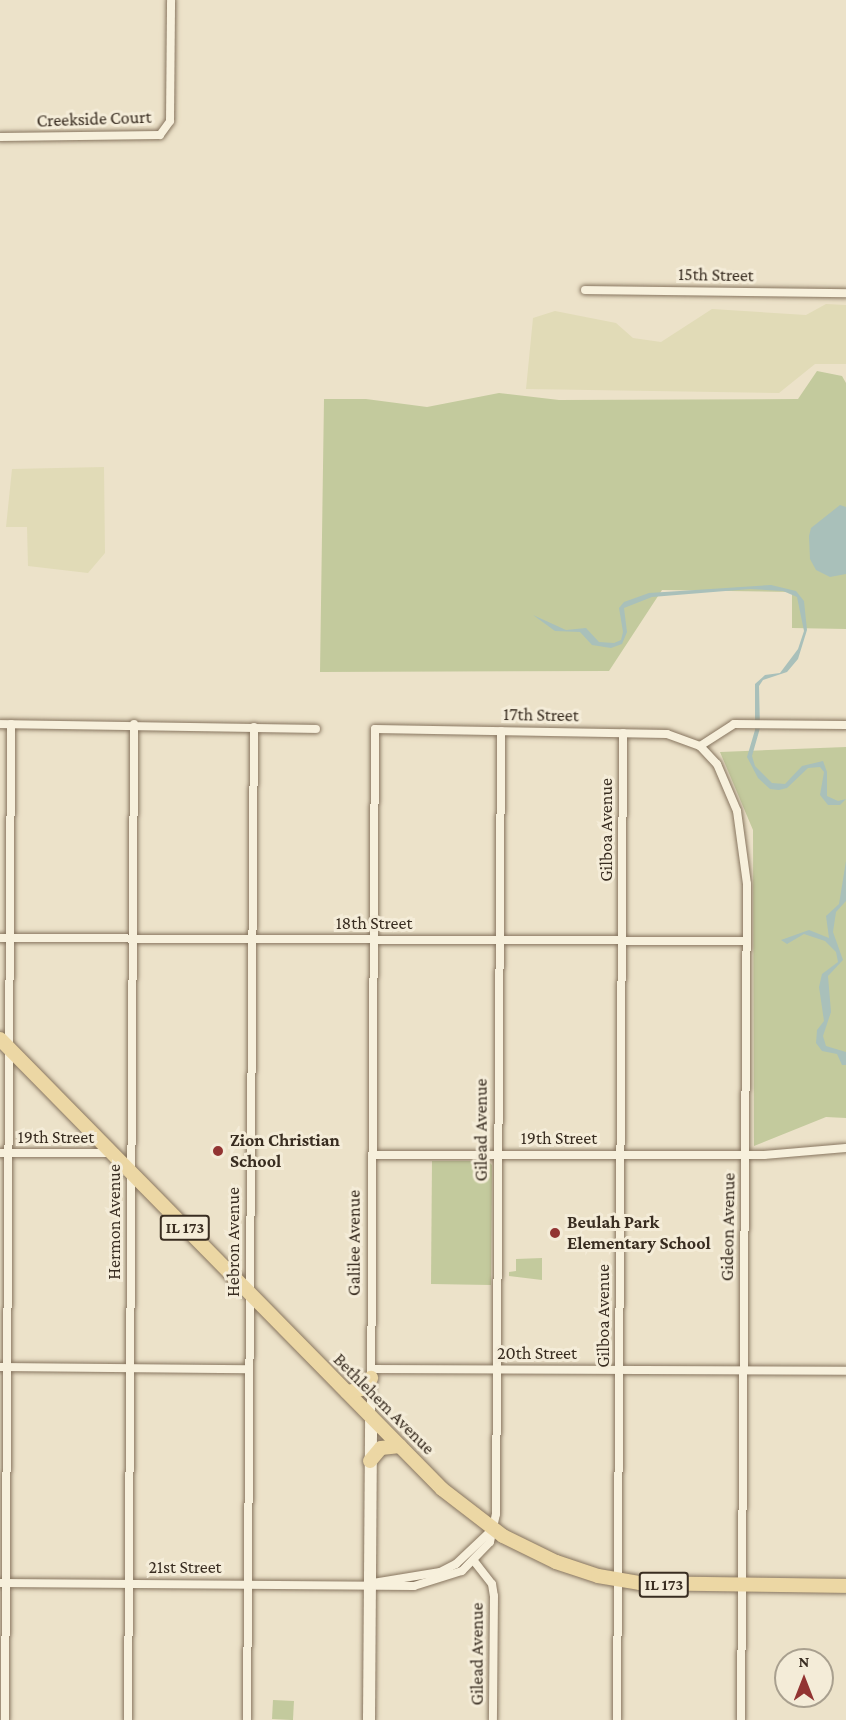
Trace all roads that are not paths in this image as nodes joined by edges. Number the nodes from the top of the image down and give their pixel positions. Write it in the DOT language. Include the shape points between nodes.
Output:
graph roads {
  1 [pos="171,0"];
  2 [pos="0,137"];
  3 [pos="585,290"];
  4 [pos="846,293"];
  5 [pos="0,724"];
  6 [pos="11,724"];
  7 [pos="134,724"];
  8 [pos="846,725"];
  9 [pos="254,727"];
  10 [pos="316,729"];
  11 [pos="501,731"];
  12 [pos="624,733"];
  13 [pos="700,746"];
  14 [pos="376,767"];
  15 [pos="0,938"];
  16 [pos="12,938"];
  17 [pos="132,939"];
  18 [pos="252,939"];
  19 [pos="375,940"];
  20 [pos="499,940"];
  21 [pos="622,941"];
  22 [pos="747,941"];
  23 [pos="0,1039"];
  24 [pos="12,1052"];
  25 [pos="846,1148"];
  26 [pos="112,1153"];
  27 [pos="5,1154"];
  28 [pos="373,1155"];
  29 [pos="498,1155"];
  30 [pos="621,1155"];
  31 [pos="746,1155"];
  32 [pos="130,1172"];
  33 [pos="249,1293"];
  34 [pos="4,1367"];
  35 [pos="130,1368"];
  36 [pos="249,1369"];
  37 [pos="496,1370"];
  38 [pos="619,1370"];
  39 [pos="743,1371"];
  40 [pos="846,1371"];
  41 [pos="371,1374"];
  42 [pos="347,1392"];
  43 [pos="370,1416"];
  44 [pos="400,1446"];
  45 [pos="370,1461"];
  46 [pos="493,1529"];
  47 [pos="470,1558"];
  48 [pos="618,1579"];
  49 [pos="3,1583"];
  50 [pos="128,1584"];
  51 [pos="248,1584"];
  52 [pos="370,1584"];
  53 [pos="742,1585"];
  54 [pos="846,1586"];
  55 [pos="6,1720"];
  56 [pos="128,1720"];
  57 [pos="248,1720"];
  58 [pos="369,1720"];
  59 [pos="493,1720"];
  60 [pos="617,1720"];
  61 [pos="741,1720"];
  1 -- 2 [label="street, Creekside Court" via="170,121 160,135"];
  3 -- 4 [label="street, 15th Street"];
  5 -- 6 [label="street"];
  6 -- 7 [label="street"];
  6 -- 16 [label="street"];
  7 -- 9 [label="street"];
  7 -- 17 [label="street, Hermon Avenue"];
  8 -- 13 [label="street" via="734,724"];
  9 -- 10 [label="street"];
  9 -- 18 [label="street, Hebron Avenue"];
  11 -- 12 [label="street, 17th Street"];
  11 -- 14 [label="street, 17th Street" via="375,729"];
  11 -- 20 [label="street, Gilead Avenue"];
  12 -- 13 [label="street, 17th Street" via="677,735"];
  12 -- 21 [label="street, Gilboa Avenue"];
  13 -- 22 [label="street, Gideon Avenue" via="717,764 740,823 745,854"];
  14 -- 19 [label="street, Galilee Avenue"];
  15 -- 16 [label="street, 18th Street"];
  16 -- 17 [label="street, 18th Street"];
  16 -- 24 [label="street"];
  17 -- 18 [label="street, 18th Street"];
  17 -- 32 [label="street, Hermon Avenue"];
  18 -- 19 [label="street, 18th Street"];
  18 -- 33 [label="street, Hebron Avenue"];
  19 -- 20 [label="street, 18th Street"];
  19 -- 28 [label="street, Galilee Avenue"];
  20 -- 21 [label="street, 18th Street"];
  20 -- 29 [label="street, Gilead Avenue"];
  21 -- 22 [label="street, 18th Street"];
  21 -- 30 [label="street, Gilboa Avenue"];
  22 -- 31 [label="street, Gideon Avenue"];
  23 -- 24 [label="main road, Bethlehem Avenue / IL 173"];
  24 -- 26 [label="main road, Bethlehem Avenue / IL 173"];
  24 -- 27 [label="street"];
  25 -- 31 [label="street, 19th Street"];
  26 -- 27 [label="street, 19th Street"];
  26 -- 32 [label="main road, Bethlehem Avenue / IL 173"];
  27 -- 34 [label="street"];
  28 -- 29 [label="street, 19th Street"];
  28 -- 41 [label="street, Galilee Avenue"];
  29 -- 30 [label="street, 19th Street"];
  29 -- 37 [label="street, Gilead Avenue"];
  30 -- 31 [label="street, 19th Street"];
  30 -- 38 [label="street, Gilboa Avenue"];
  31 -- 39 [label="street, Gideon Avenue"];
  32 -- 33 [label="main road, Bethlehem Avenue / IL 173"];
  32 -- 35 [label="street, Hermon Avenue"];
  33 -- 36 [label="street, Hebron Avenue"];
  33 -- 42 [label="main road, Bethlehem Avenue / IL 173"];
  34 -- 35 [label="street"];
  34 -- 49 [label="street"];
  35 -- 36 [label="street"];
  35 -- 50 [label="street, Hermon Avenue"];
  36 -- 51 [label="street, Hebron Avenue"];
  37 -- 38 [label="street, 20th Street"];
  37 -- 41 [label="street, 20th Street"];
  37 -- 46 [label="street, Gilead Avenue"];
  38 -- 39 [label="street, 20th Street"];
  38 -- 48 [label="street, Gilboa Avenue"];
  39 -- 40 [label="street, 20th Street"];
  39 -- 53 [label="street, Gideon Avenue"];
  41 -- 42 [label="main road" via="367,1388"];
  41 -- 43 [label="street, Galilee Avenue"];
  42 -- 43 [label="main road, Bethlehem Avenue / IL 173"];
  43 -- 44 [label="main road, Bethlehem Avenue / IL 173"];
  43 -- 45 [label="street, Galilee Avenue"];
  44 -- 45 [label="main road" via="381,1448"];
  44 -- 46 [label="main road, Bethlehem Avenue / IL 173" via="442,1489"];
  45 -- 52 [label="street, Galilee Avenue"];
  46 -- 47 [label="street"];
  46 -- 48 [label="main road, Bethlehem Avenue / IL 173" via="556,1562"];
  47 -- 52 [label="street, 21st Street" via="437,1581 387,1587"];
  47 -- 59 [label="street, Gilead Avenue" via="492,1584 494,1596"];
  48 -- 53 [label="main road, Bethlehem Avenue / IL 173" via="667,1585"];
  48 -- 60 [label="street, Gilboa Avenue"];
  49 -- 50 [label="street, 21st Street"];
  49 -- 55 [label="street"];
  50 -- 51 [label="street, 21st Street"];
  50 -- 56 [label="street, Hermon Avenue"];
  51 -- 52 [label="street, 21st Street"];
  51 -- 57 [label="street, Hebron Avenue"];
  52 -- 58 [label="street, Galilee Avenue"];
  53 -- 54 [label="main road, Bethlehem Avenue / IL 173"];
  53 -- 61 [label="street, Gideon Avenue"];
}
